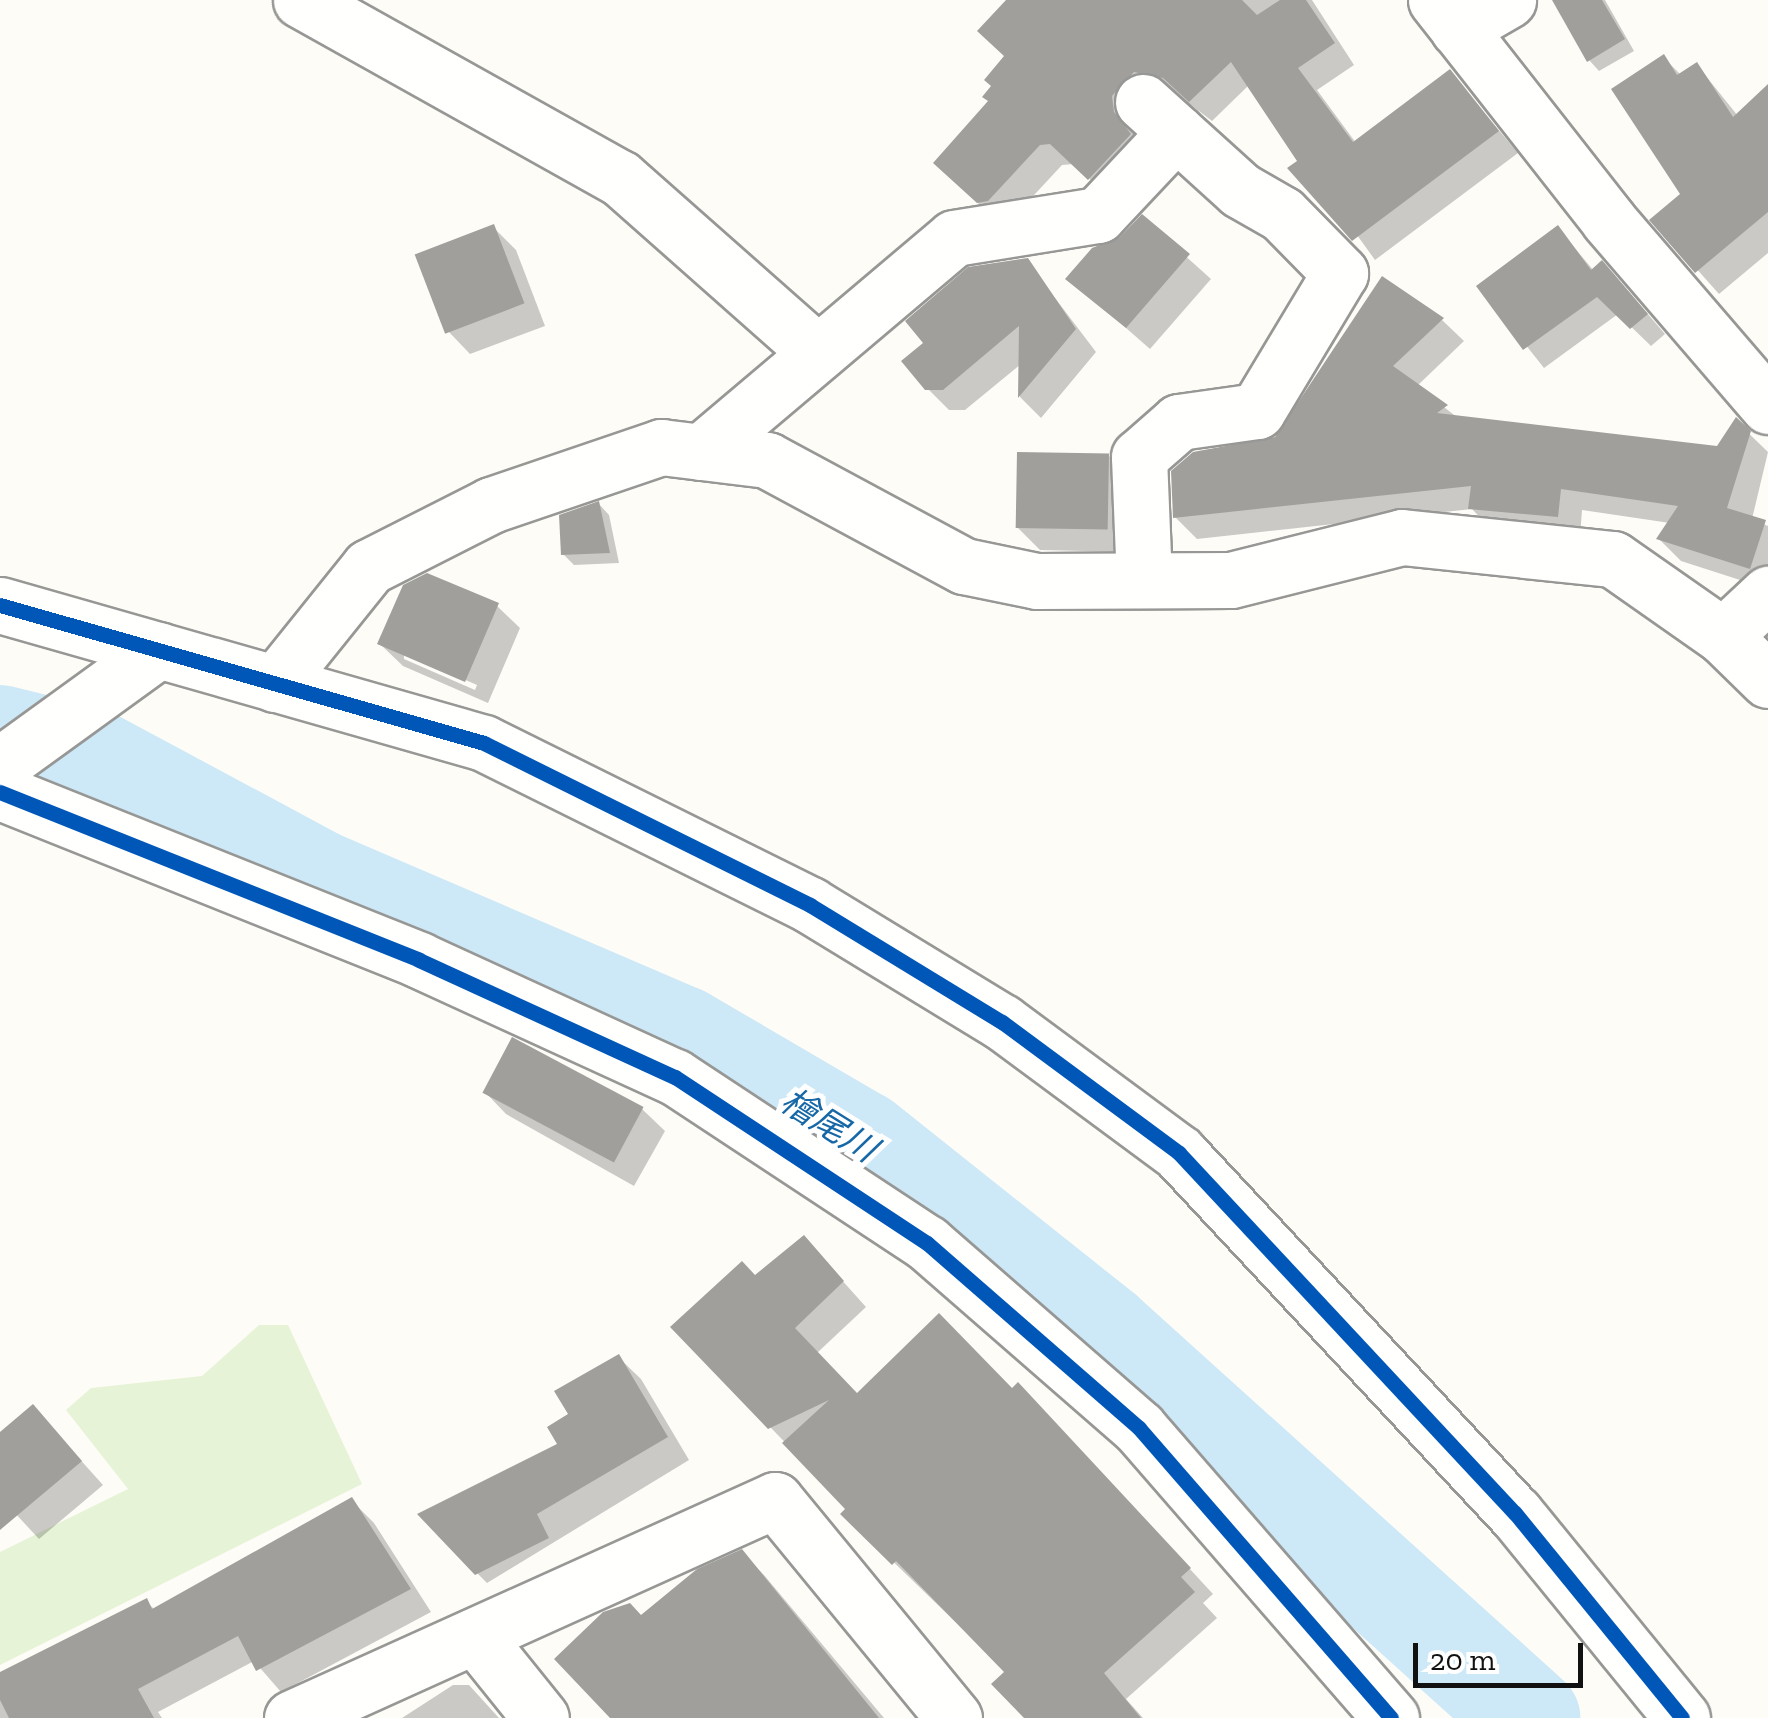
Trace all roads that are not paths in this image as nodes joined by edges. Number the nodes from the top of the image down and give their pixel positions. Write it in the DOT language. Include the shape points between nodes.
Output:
graph roads {
  1 [pos="301,0"];
  2 [pos="1508,0"];
  3 [pos="1447,14"];
  4 [pos="818,353"];
  5 [pos="1768,406"];
  6 [pos="701,452"];
  7 [pos="1144,580"];
  8 [pos="1768,594"];
  9 [pos="0,605"];
  10 [pos="1723,636"];
  11 [pos="159,650"];
  12 [pos="1768,680"];
  13 [pos="275,684"];
  14 [pos="0,765"];
  15 [pos="0,792"];
  16 [pos="475,1636"];
  17 [pos="292,1718"];
  18 [pos="541,1718"];
  19 [pos="954,1718"];
  20 [pos="1391,1718"];
  21 [pos="1682,1718"];
  1 -- 4 [label="street" via="620,178"];
  2 -- 3 [label="street"];
  3 -- 5 [label="street"];
  4 -- 6 [label="street"];
  4 -- 7 [label="street" via="954,238 1098,214 1160,117 1240,190 1282,214 1340,273 1257,410 1178,422 1138,457"];
  6 -- 7 [label="street" via="768,460 964,566 1037,582"];
  6 -- 13 [label="street" via="660,448 491,505 369,567"];
  7 -- 10 [label="street" via="1232,580 1402,537 1613,559"];
  8 -- 10 [label="street"];
  9 -- 11 [label="street"];
  10 -- 12 [label="street"];
  11 -- 13 [label="street"];
  11 -- 14 [label="street"];
  13 -- 21 [label="street" via="484,743 810,905 1002,1022 1179,1153 1515,1513"];
  15 -- 20 [label="street" via="418,960 674,1077 926,1243 1140,1428"];
  16 -- 17 [label="street"];
  16 -- 18 [label="street"];
  16 -- 19 [label="street" via="774,1500"];
}
